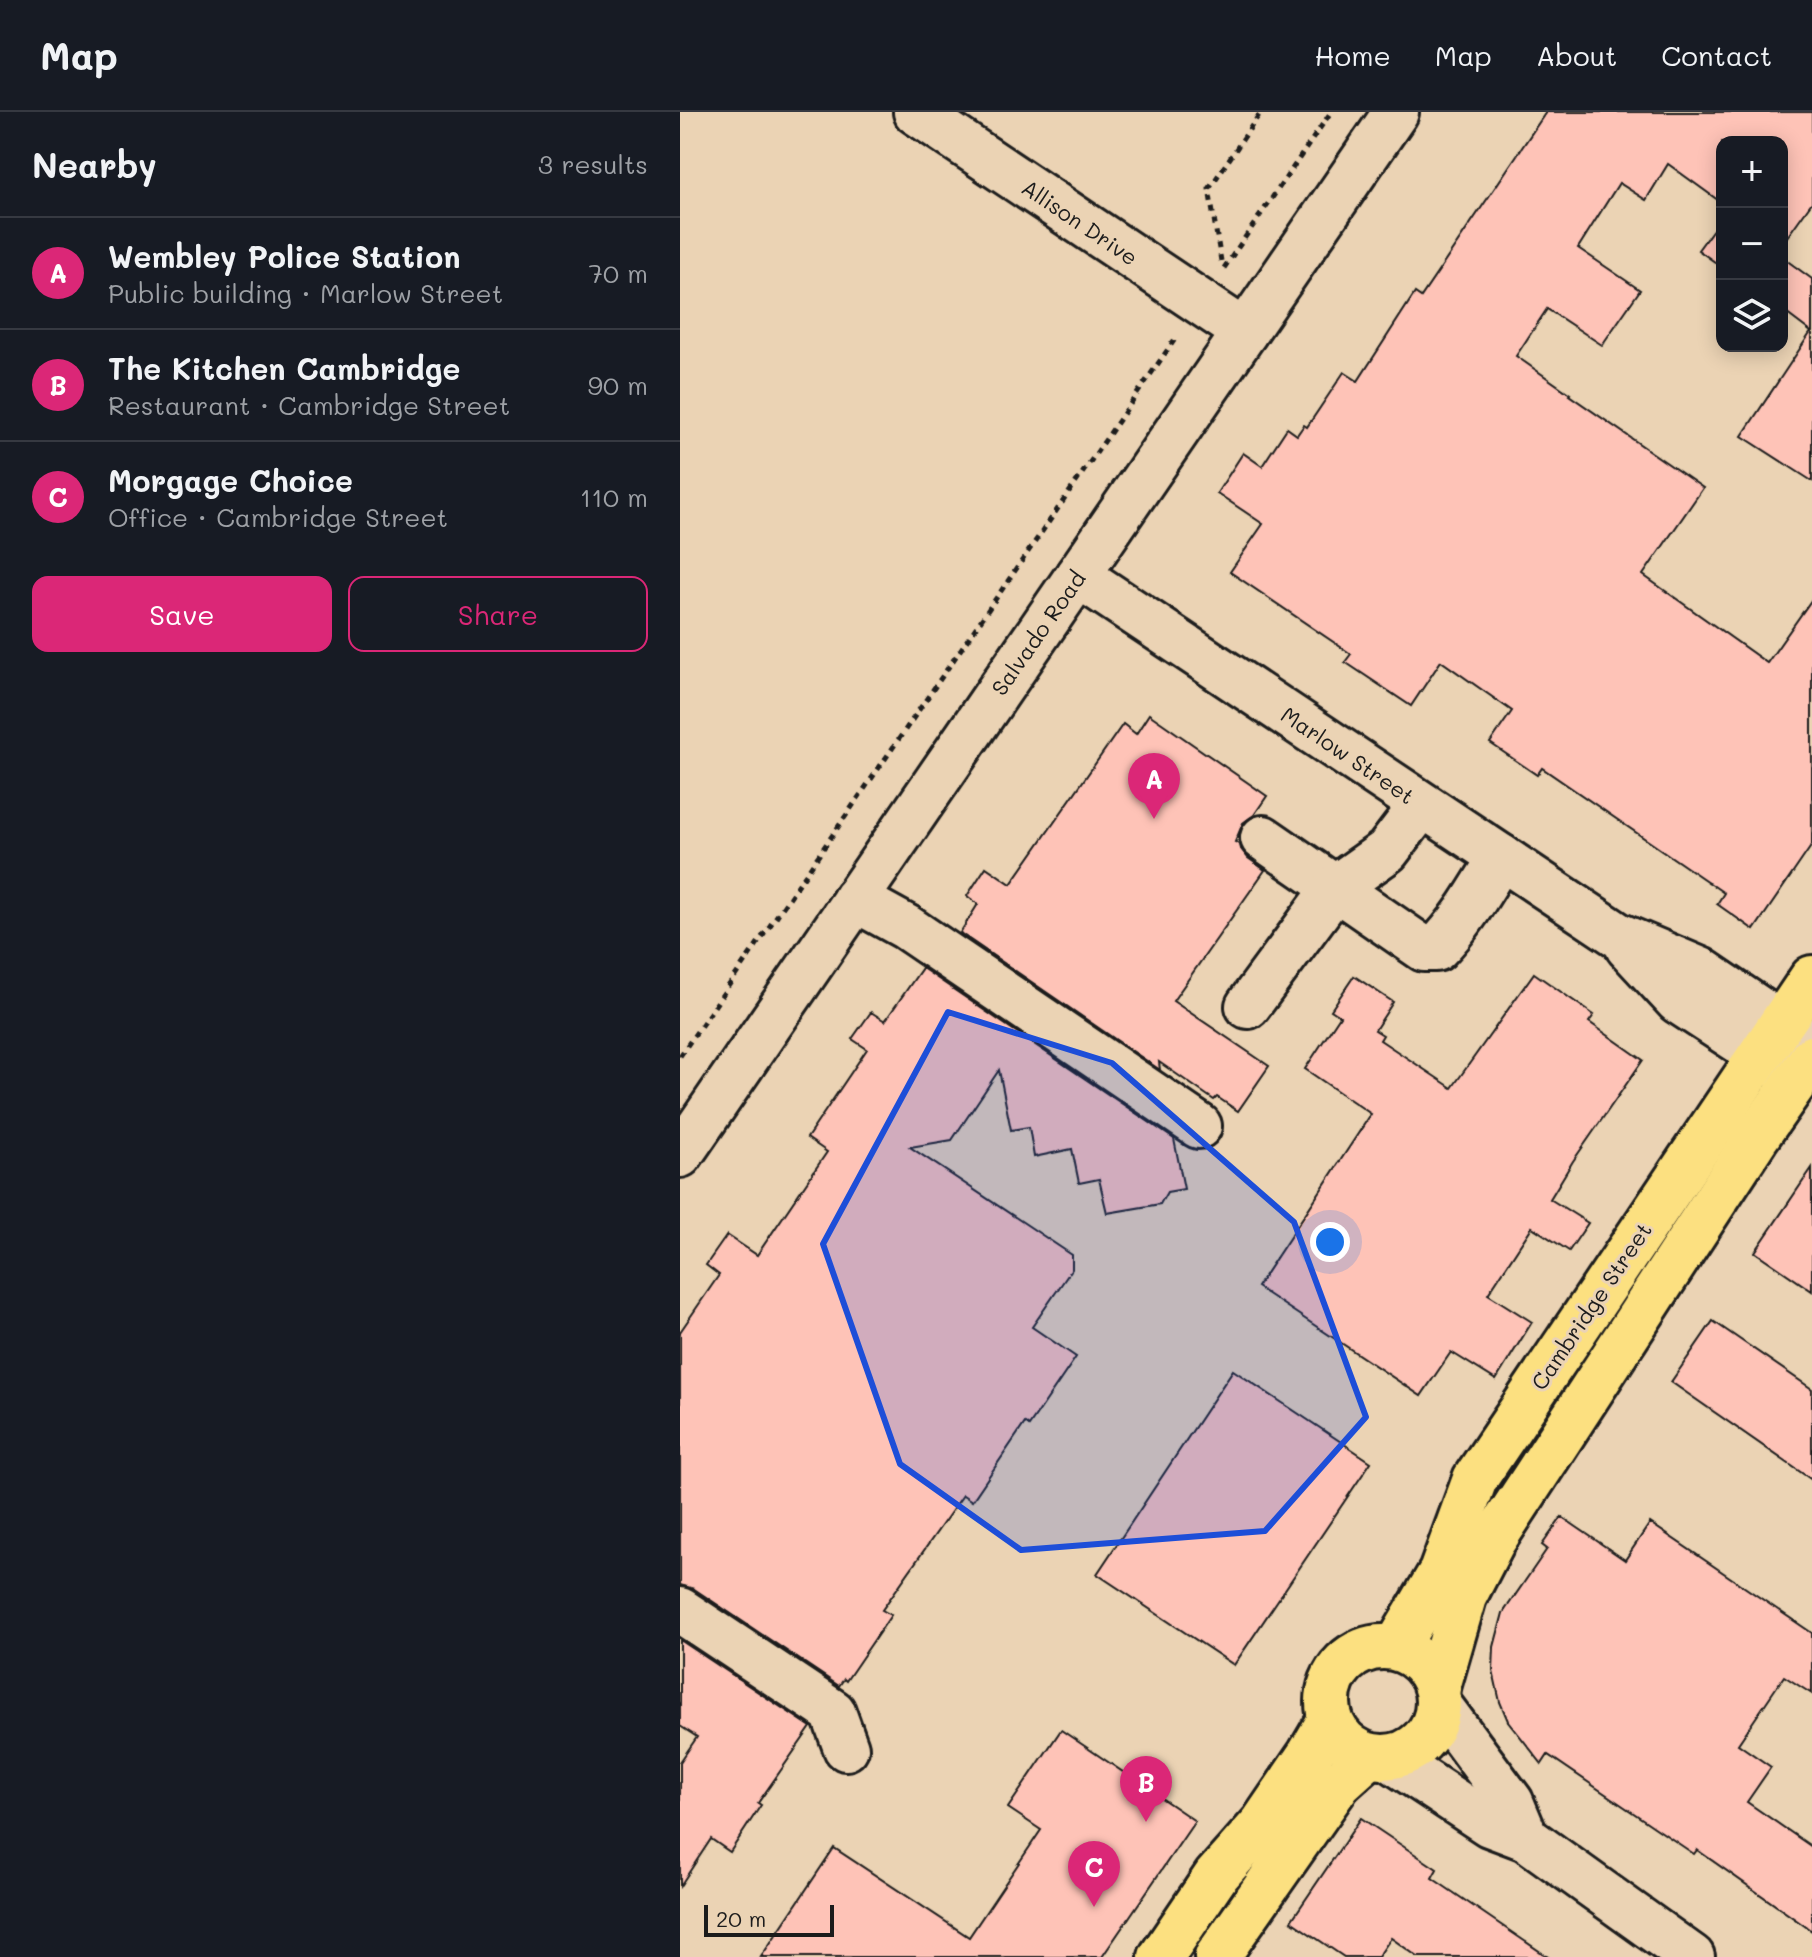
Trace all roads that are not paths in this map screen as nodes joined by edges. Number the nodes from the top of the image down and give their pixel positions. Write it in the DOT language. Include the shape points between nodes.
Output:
graph roads {
  1 [pos="916,112"];
  2 [pos="1396,112"];
  3 [pos="1245,332"];
  4 [pos="1078,575"];
  5 [pos="1422,805"];
  6 [pos="1263,838"];
  7 [pos="1501,857"];
  8 [pos="1336,887"];
  9 [pos="855,899"];
  10 [pos="1812,978"];
  11 [pos="1248,1006"];
  12 [pos="1796,1058"];
  13 [pos="1199,1126"];
  14 [pos="680,1155"];
  15 [pos="680,1610"];
  16 [pos="1396,1648"];
  17 [pos="1438,1696"];
  18 [pos="1330,1720"];
  19 [pos="846,1748"];
  20 [pos="1379,1757"];
  21 [pos="1526,1838"];
  22 [pos="1161,1957"];
  23 [pos="1217,1957"];
  24 [pos="1692,1957"];
  1 -- 3 [label="street, Allison Drive"];
  2 -- 3 [label="street, Salvado Road"];
  3 -- 4 [label="street, Salvado Road"];
  4 -- 5 [label="street, Marlow Street"];
  4 -- 9 [label="street, Salvado Road"];
  5 -- 7 [label="street, Marlow Street"];
  5 -- 8 [label="street" via="1387,851"];
  6 -- 8 [label="street"];
  7 -- 8 [label="street" via="1470,908 1436,949 1424,949"];
  7 -- 12 [label="street, Marlow Street" via="1618,935 1678,1001"];
  8 -- 11 [label="street"];
  9 -- 13 [label="street" via="906,927"];
  9 -- 14 [label="street, Salvado Road"];
  10 -- 12 [label="main road, Cambridge Street"];
  12 -- 16 [label="main road, Cambridge Street" via="1475,1479 1441,1572"];
  12 -- 17 [label="main road, Cambridge Street" via="1731,1177 1493,1541 1464,1597"];
  15 -- 19 [label="street" via="833,1712"];
  16 -- 17 [label="main road" via="1429,1669"];
  16 -- 18 [label="main road" via="1377,1647 1342,1664 1332,1681"];
  17 -- 20 [label="main road" via="1432,1730 1414,1749"];
  17 -- 21 [label="street" via="1511,1802"];
  18 -- 20 [label="main road" via="1352,1749"];
  18 -- 22 [label="main road" via="1263,1823 1216,1876"];
  20 -- 21 [label="street" via="1489,1824"];
  20 -- 23 [label="main road" via="1339,1783"];
  21 -- 24 [label="street"];
}
